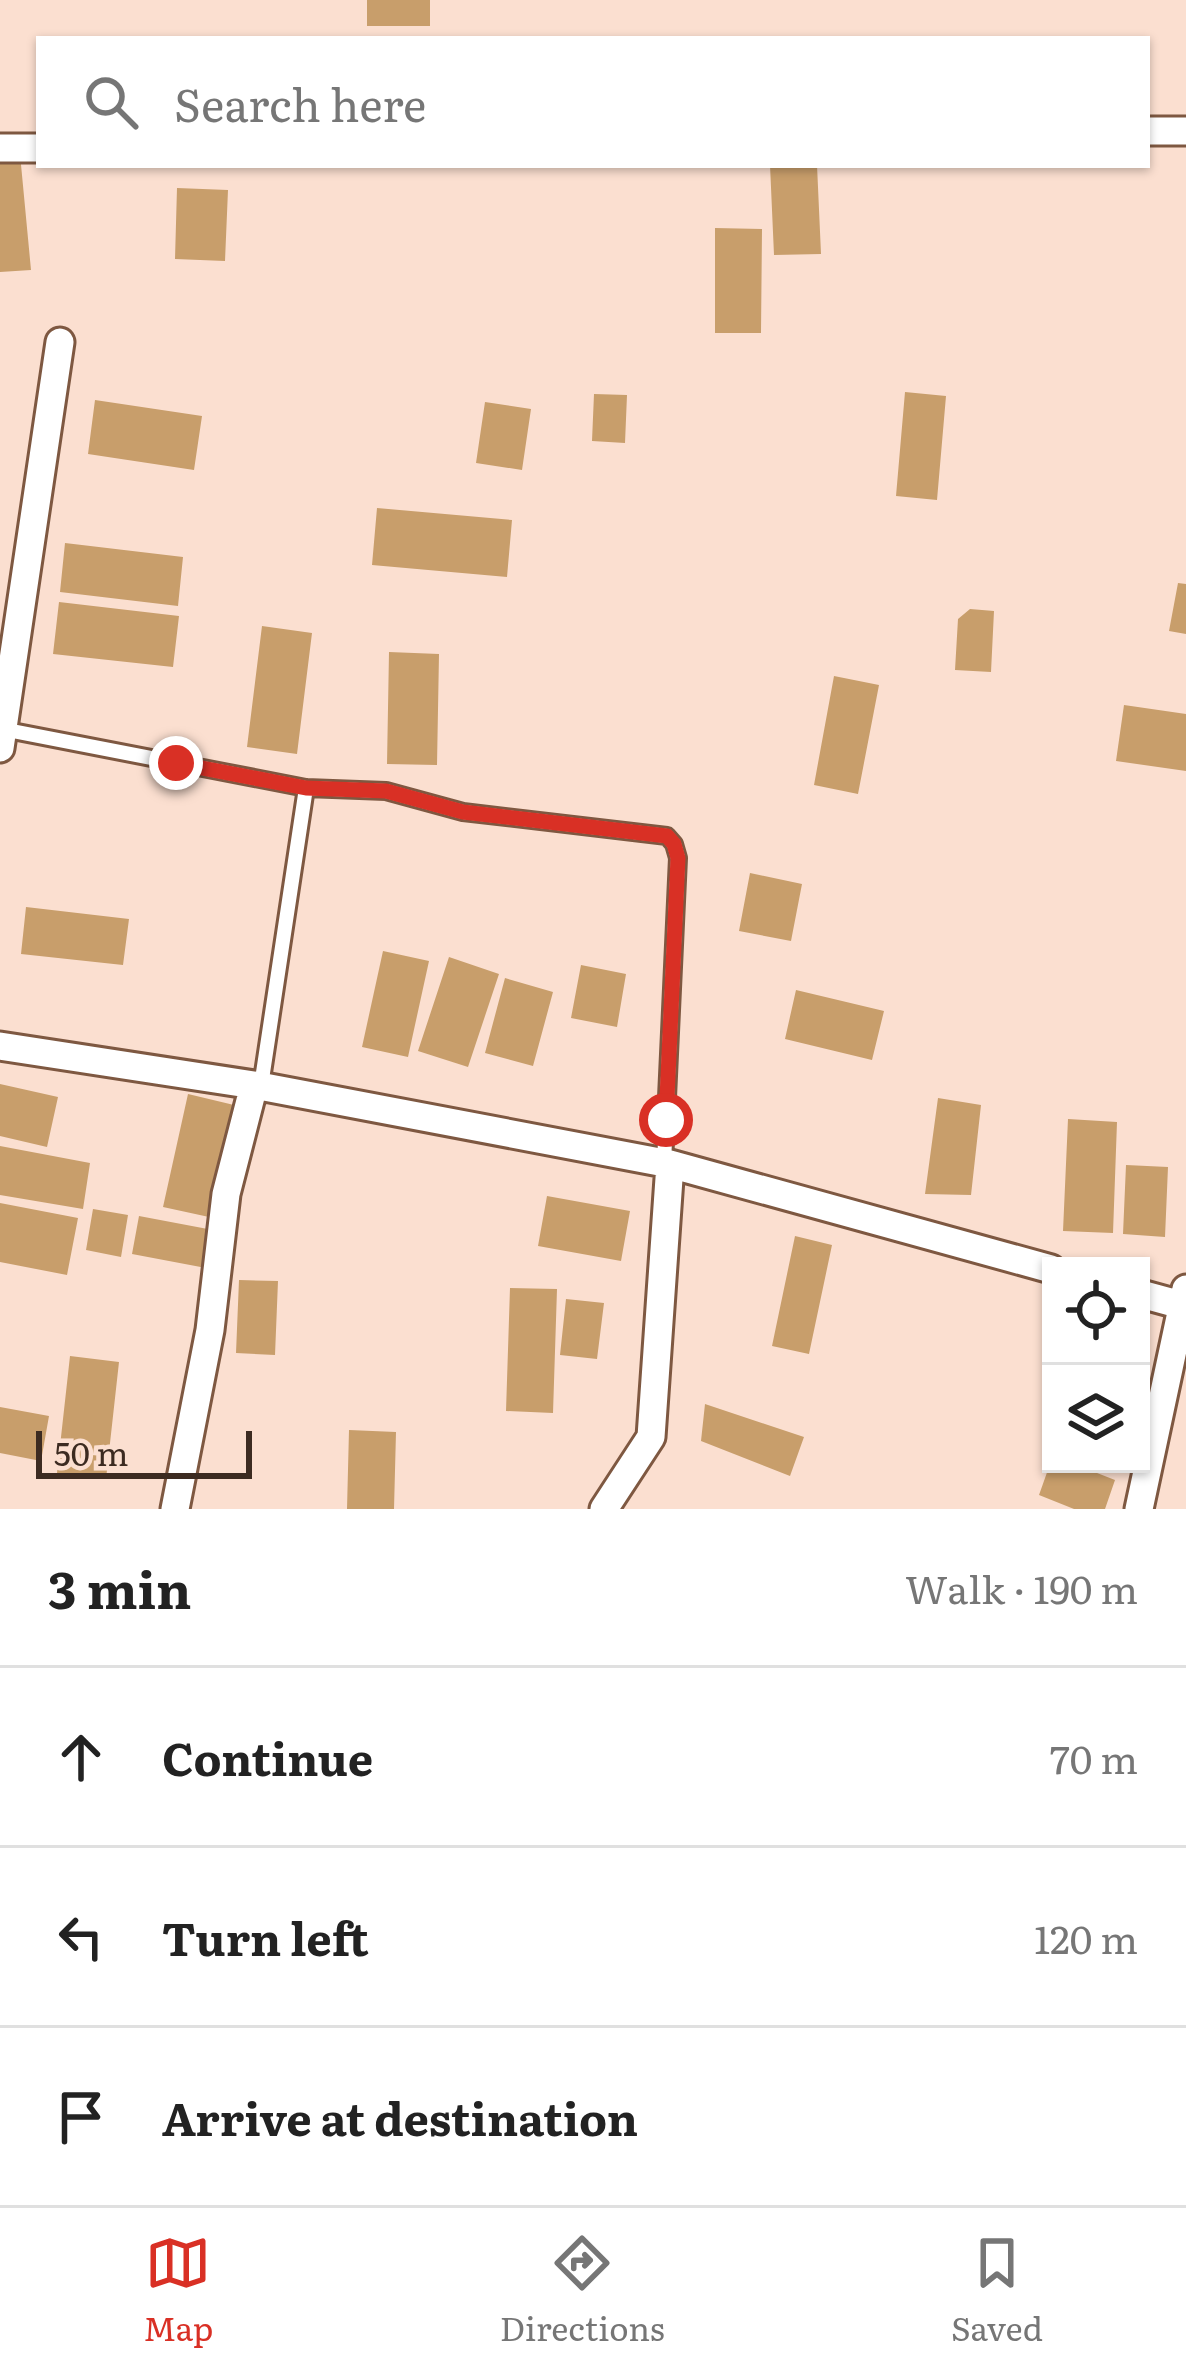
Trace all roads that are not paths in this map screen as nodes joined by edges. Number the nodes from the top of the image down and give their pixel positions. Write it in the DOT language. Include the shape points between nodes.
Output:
graph roads {
  1 [pos="1186,130"];
  2 [pos="1150,131"];
  3 [pos="0,148"];
  4 [pos="36,148"];
  5 [pos="60,342"];
  6 [pos="1,739"];
  7 [pos="306,788"];
  8 [pos="0,1046"];
  9 [pos="257,1085"];
  10 [pos="667,1164"];
  11 [pos="1042,1267"];
  12 [pos="1186,1289"];
  13 [pos="1150,1300"];
  14 [pos="1183,1323"];
  15 [pos="175,1509"];
  16 [pos="604,1509"];
  17 [pos="1139,1509"];
  1 -- 2 [label="street"];
  3 -- 4 [label="street"];
  5 -- 6 [label="street"];
  6 -- 7 [label="lane"];
  7 -- 9 [label="lane"];
  7 -- 10 [label="lane" via="386,791 463,812 667,836 678,858"];
  8 -- 9 [label="street"];
  9 -- 10 [label="street"];
  9 -- 15 [label="street" via="226,1194"];
  10 -- 11 [label="street"];
  10 -- 16 [label="street" via="652,1437"];
  12 -- 14 [label="street"];
  13 -- 14 [label="street"];
  14 -- 17 [label="street"];
}
